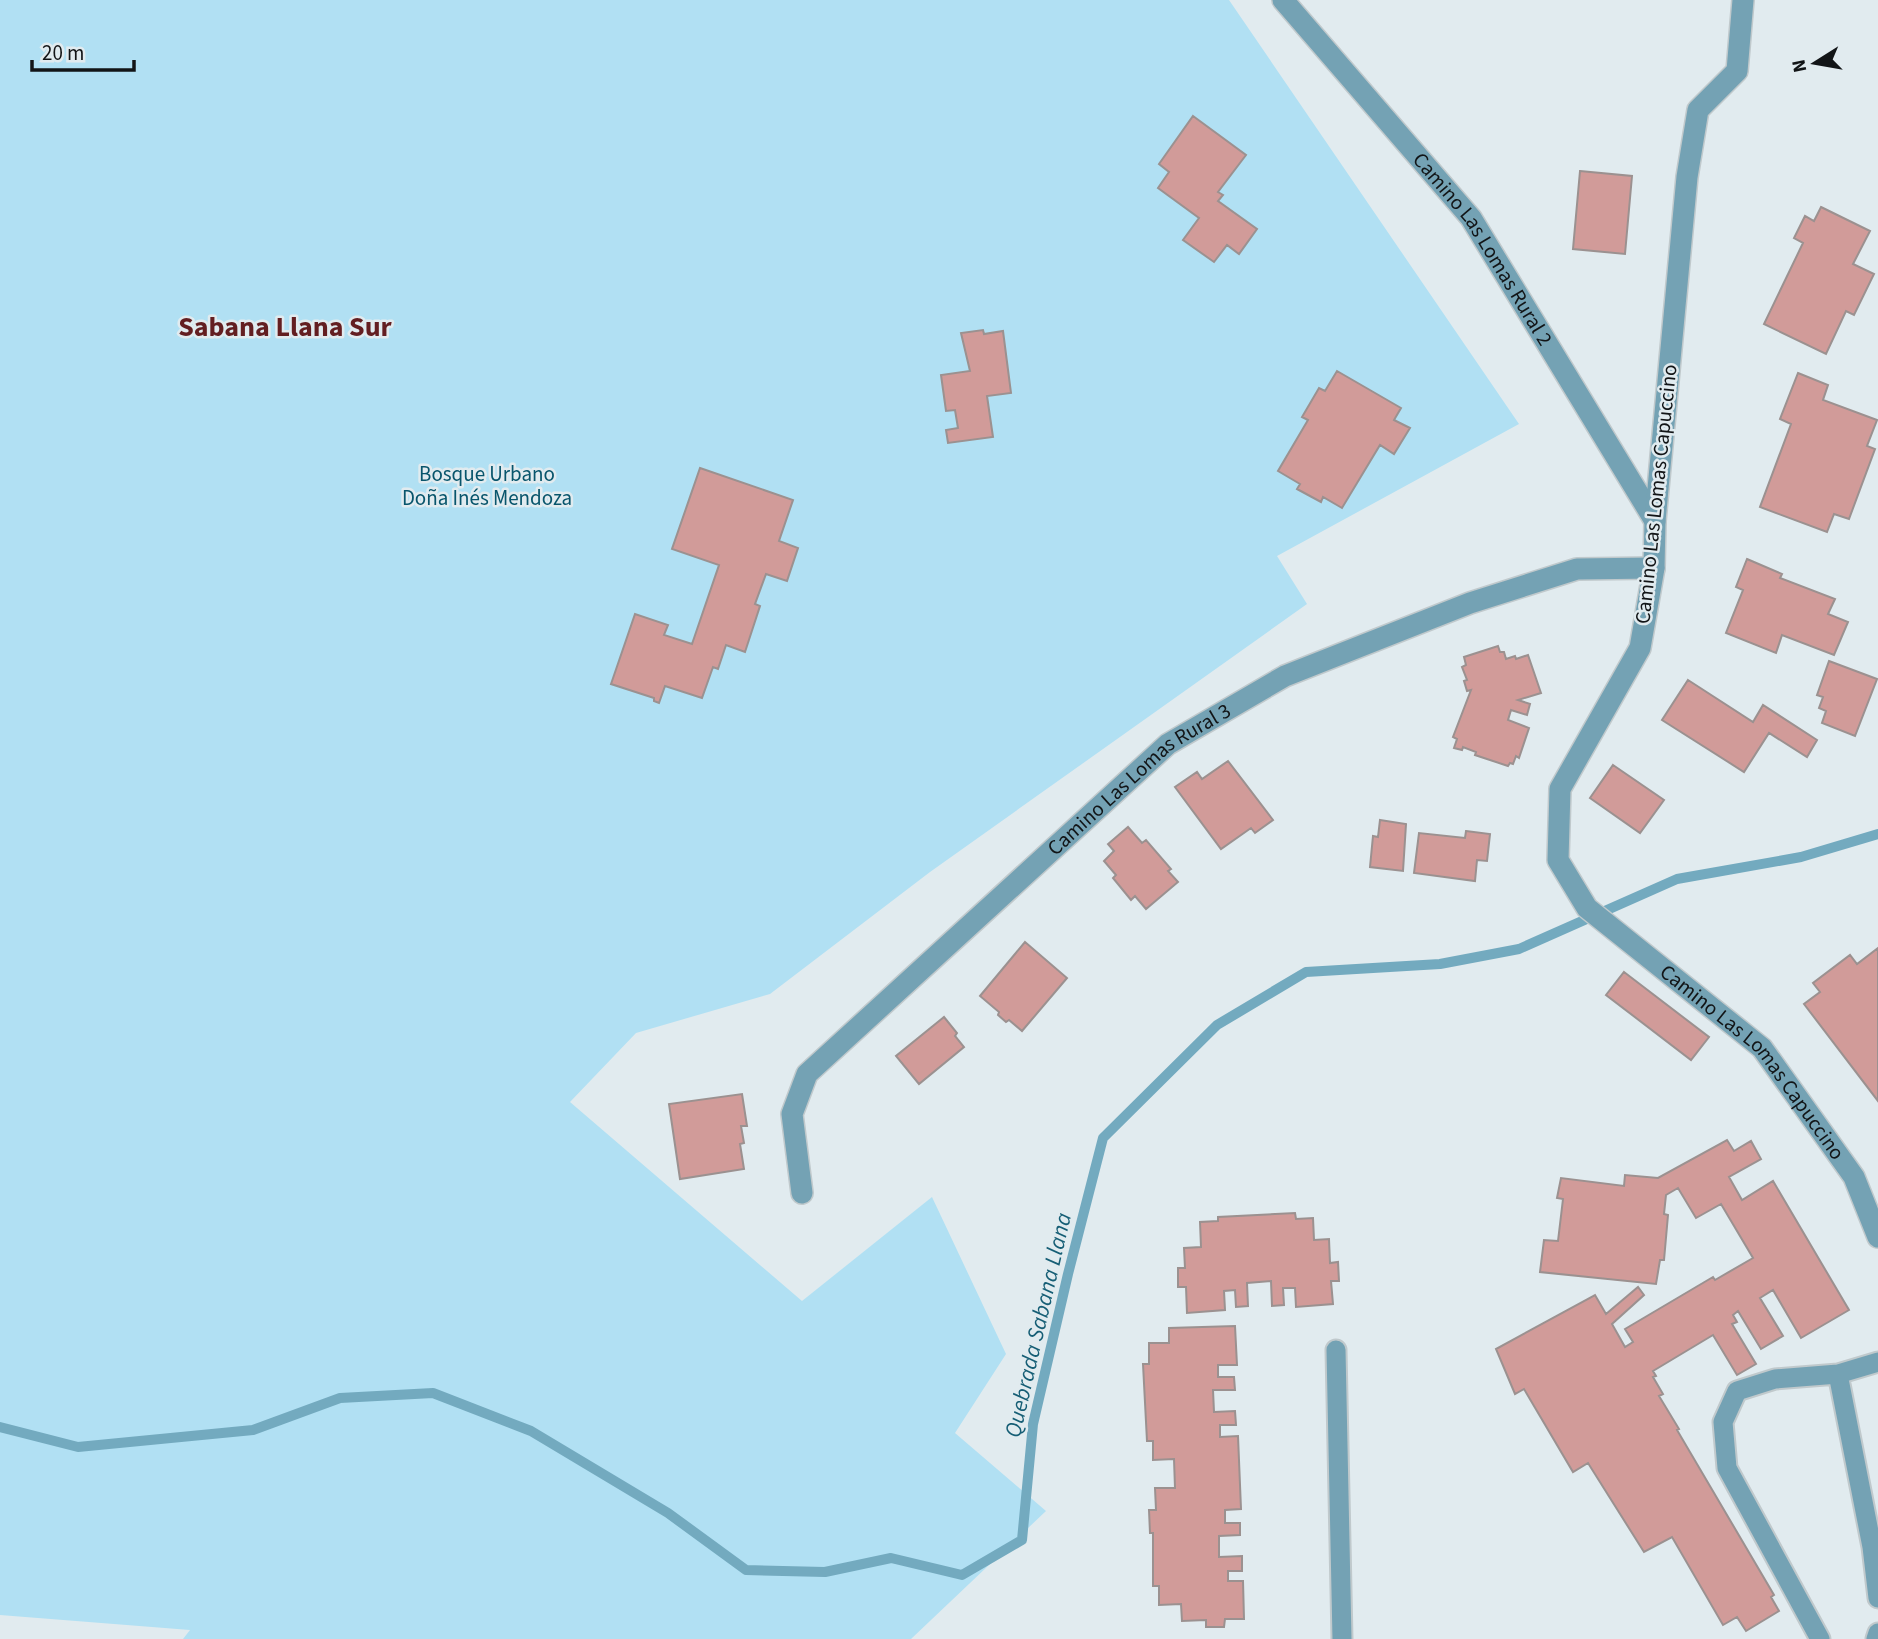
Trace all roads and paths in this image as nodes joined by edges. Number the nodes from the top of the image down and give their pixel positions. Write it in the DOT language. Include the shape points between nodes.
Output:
graph roads {
  1 [pos="1283,0"];
  2 [pos="1743,0"];
  3 [pos="1655,521"];
  4 [pos="1654,568"];
  5 [pos="802,1193"];
  6 [pos="1878,1237"];
  7 [pos="1336,1350"];
  8 [pos="1878,1362"];
  9 [pos="1838,1374"];
  10 [pos="1878,1598"];
  11 [pos="1878,1633"];
  12 [pos="1342,1639"];
  13 [pos="1820,1639"];
  14 [pos="1876,1639"];
  1 -- 3 [label="street, Camino Las Lomas Rural 2" via="1471,218"];
  2 -- 3 [label="street, Camino Las Lomas Capuccino" via="1737,71 1698,110 1687,177"];
  3 -- 4 [label="street, Camino Las Lomas Capuccino"];
  4 -- 5 [label="street, Camino Las Lomas Rural 3" via="1577,569 1470,603 1285,676 1168,744 807,1074 792,1114"];
  4 -- 6 [label="street, Camino Las Lomas Capuccino" via="1640,648 1560,789 1558,860 1587,908 1762,1048 1854,1177"];
  7 -- 12 [label="lane"];
  8 -- 9 [label="lane"];
  9 -- 10 [label="lane"];
  9 -- 13 [label="lane" via="1775,1379 1737,1391 1723,1422 1727,1468"];
  11 -- 14 [label="lane"];
}
